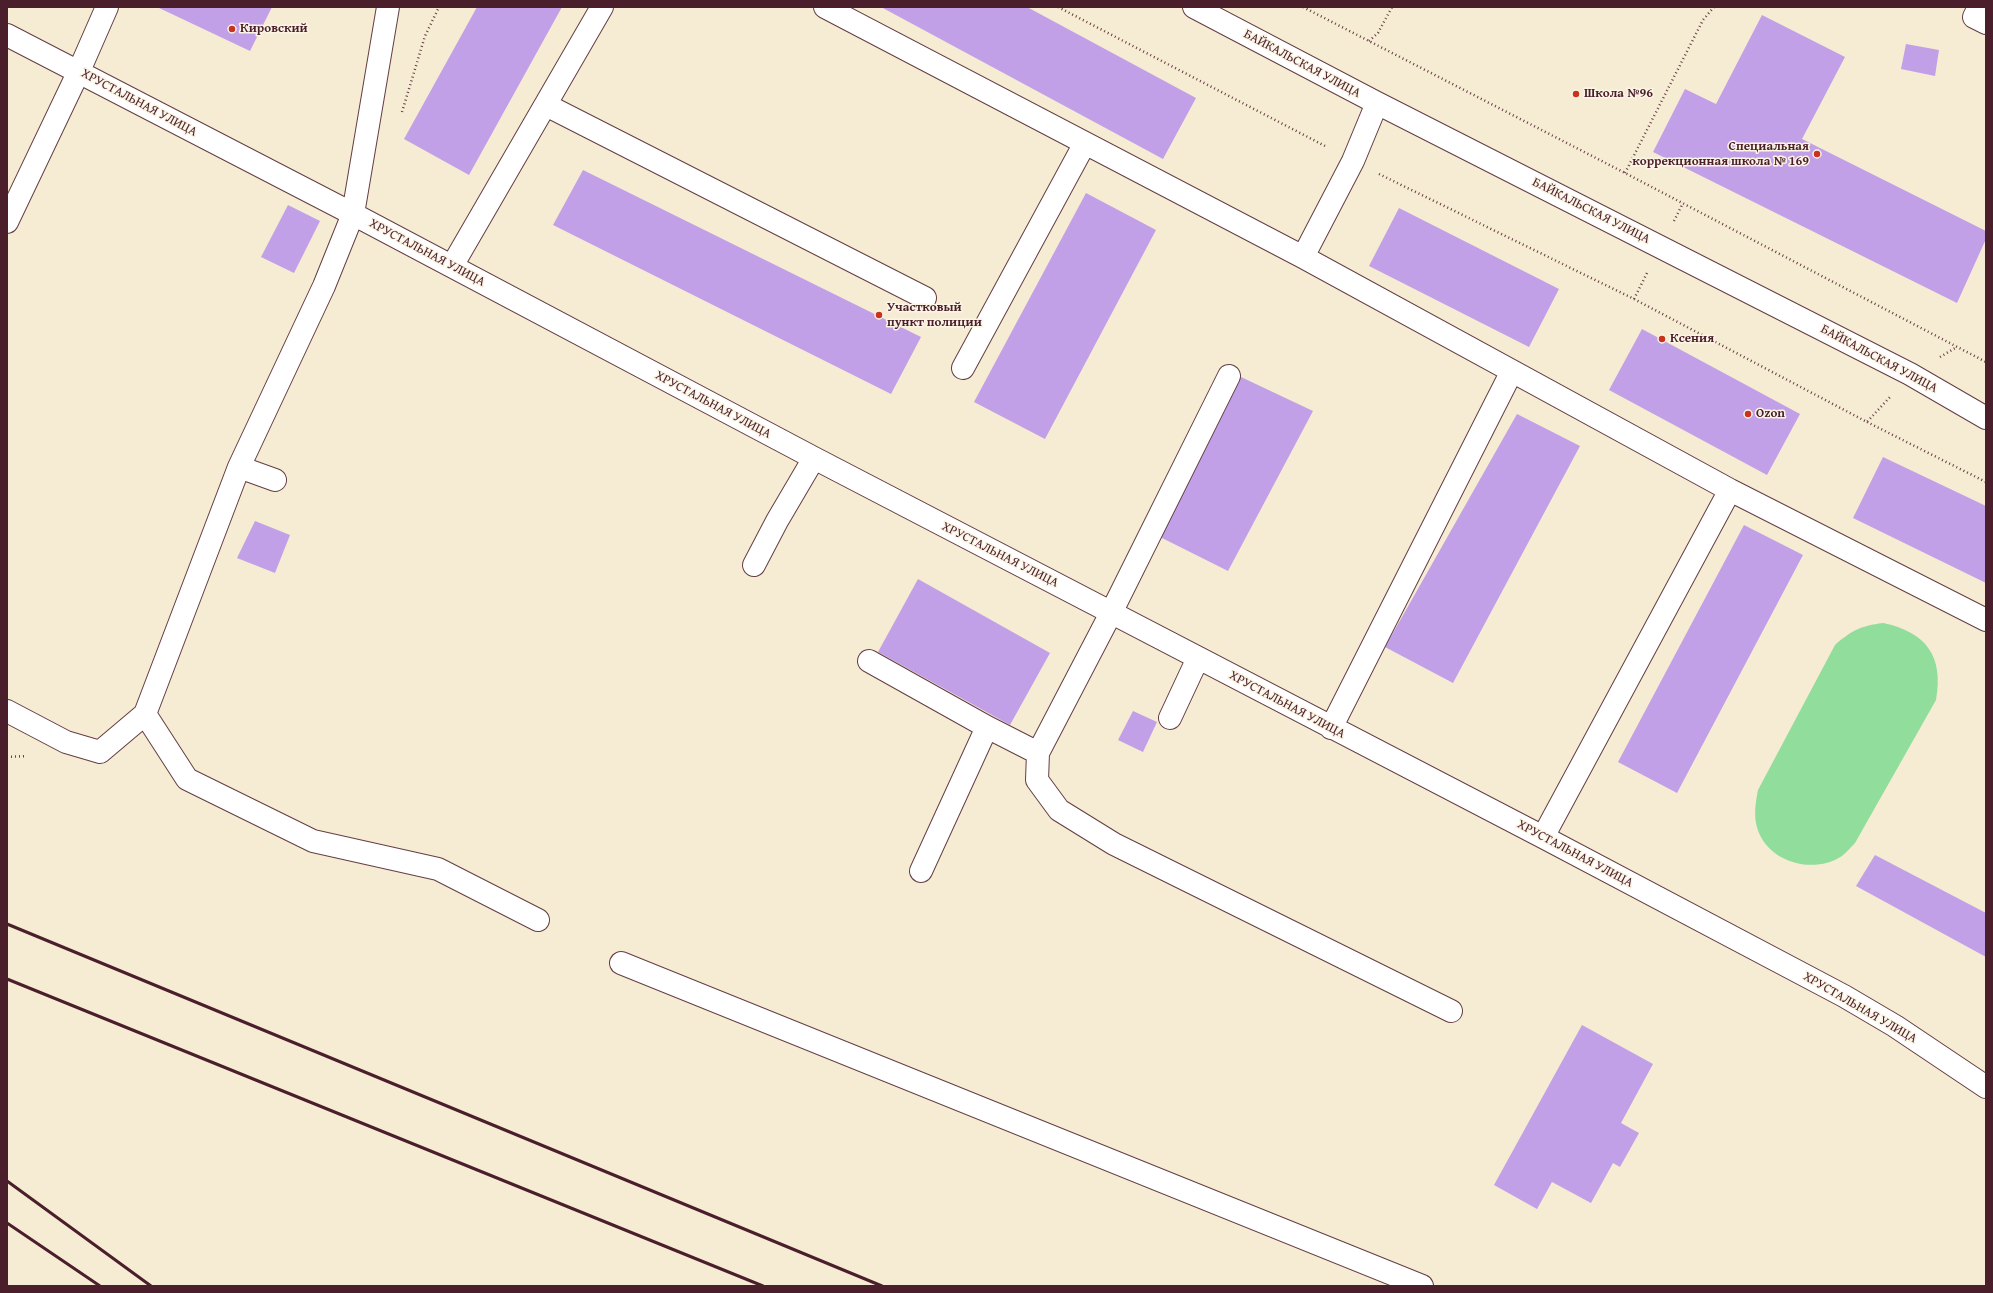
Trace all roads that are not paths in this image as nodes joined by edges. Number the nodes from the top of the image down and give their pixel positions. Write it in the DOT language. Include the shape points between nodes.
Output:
graph roads {
  1 [pos="107,7"];
  2 [pos="388,7"];
  3 [pos="602,7"];
  4 [pos="825,7"];
  5 [pos="1194,7"];
  6 [pos="1979,7"];
  7 [pos="1986,23"];
  8 [pos="7,35"];
  9 [pos="79,71"];
  10 [pos="1377,103"];
  11 [pos="546,105"];
  12 [pos="1085,143"];
  13 [pos="353,214"];
  14 [pos="7,222"];
  15 [pos="1303,257"];
  16 [pos="452,266"];
  17 [pos="925,298"];
  18 [pos="963,368"];
  19 [pos="1512,371"];
  20 [pos="1229,376"];
  21 [pos="1986,418"];
  22 [pos="814,458"];
  23 [pos="239,467"];
  24 [pos="275,480"];
  25 [pos="1730,490"];
  26 [pos="754,565"];
  27 [pos="1111,612"];
  28 [pos="1986,620"];
  29 [pos="1198,658"];
  30 [pos="869,661"];
  31 [pos="7,711"];
  32 [pos="145,714"];
  33 [pos="1170,718"];
  34 [pos="987,727"];
  35 [pos="1331,728"];
  36 [pos="1038,753"];
  37 [pos="1543,837"];
  38 [pos="921,871"];
  39 [pos="538,920"];
  40 [pos="621,963"];
  41 [pos="1450,1011"];
  42 [pos="1986,1086"];
  43 [pos="1422,1286"];
  1 -- 9 [label="street"];
  2 -- 13 [label="street"];
  3 -- 11 [label="street"];
  4 -- 12 [label="street"];
  5 -- 10 [label="street, БАЙКАЛЬСКАЯ УЛИЦА"];
  6 -- 7 [label="street" via="1974,17"];
  8 -- 9 [label="street, ХРУСТАЛЬНАЯ УЛИЦА"];
  9 -- 13 [label="street, ХРУСТАЛЬНАЯ УЛИЦА"];
  9 -- 14 [label="street"];
  10 -- 15 [label="street" via="1353,161"];
  10 -- 21 [label="street, БАЙКАЛЬСКАЯ УЛИЦА" via="1910,374"];
  11 -- 16 [label="street"];
  11 -- 17 [label="street"];
  12 -- 15 [label="street"];
  12 -- 18 [label="street"];
  13 -- 16 [label="street, ХРУСТАЛЬНАЯ УЛИЦА"];
  13 -- 23 [label="street" via="324,286"];
  15 -- 19 [label="street"];
  16 -- 22 [label="street, ХРУСТАЛЬНАЯ УЛИЦА"];
  19 -- 25 [label="street"];
  19 -- 35 [label="street"];
  20 -- 27 [label="street"];
  22 -- 26 [label="street"];
  22 -- 27 [label="street, ХРУСТАЛЬНАЯ УЛИЦА"];
  23 -- 24 [label="street"];
  23 -- 32 [label="street"];
  25 -- 28 [label="street"];
  25 -- 37 [label="street"];
  27 -- 29 [label="street, ХРУСТАЛЬНАЯ УЛИЦА"];
  27 -- 36 [label="street"];
  29 -- 33 [label="street"];
  29 -- 35 [label="street, ХРУСТАЛЬНАЯ УЛИЦА"];
  30 -- 34 [label="street"];
  31 -- 32 [label="street" via="66,742 100,752"];
  32 -- 39 [label="street" via="187,779 312,841 438,869"];
  34 -- 36 [label="street"];
  34 -- 38 [label="street"];
  35 -- 37 [label="street, ХРУСТАЛЬНАЯ УЛИЦА"];
  36 -- 41 [label="street" via="1037,780 1059,810 1114,844"];
  37 -- 42 [label="street, ХРУСТАЛЬНАЯ УЛИЦА" via="1844,996"];
  40 -- 43 [label="street"];
}
